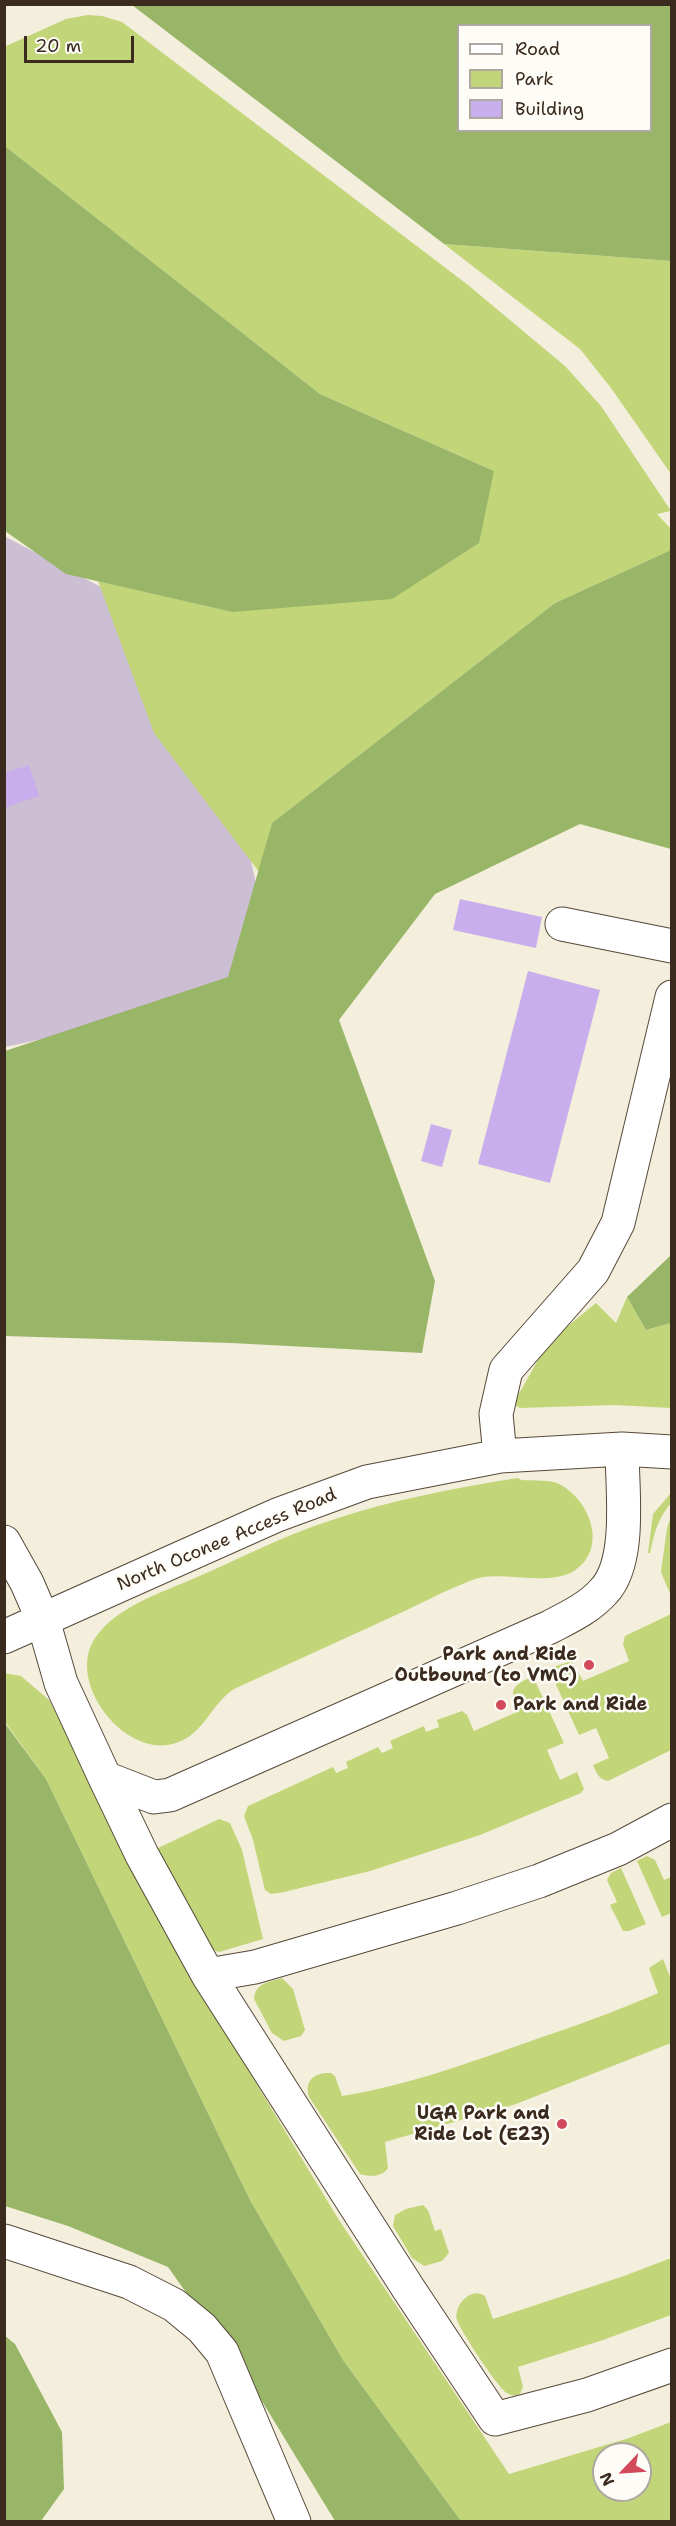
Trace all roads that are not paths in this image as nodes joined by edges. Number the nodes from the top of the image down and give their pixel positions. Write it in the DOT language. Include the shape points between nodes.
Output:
graph roads {
  1 [pos="562,924"];
  2 [pos="672,946"];
  3 [pos="672,997"];
  4 [pos="622,1449"];
  5 [pos="672,1452"];
  6 [pos="500,1456"];
  7 [pos="4,1542"];
  8 [pos="43,1620"];
  9 [pos="4,1638"];
  10 [pos="105,1778"];
  11 [pos="672,1820"];
  12 [pos="208,1974"];
  13 [pos="4,2241"];
  14 [pos="672,2365"];
  15 [pos="294,2522"];
  1 -- 2 [label="street"];
  3 -- 6 [label="street" via="618,1223 592,1271 506,1370 496,1414"];
  4 -- 5 [label="street, North Oconee Access Road"];
  4 -- 6 [label="street, North Oconee Access Road"];
  4 -- 10 [label="street" via="621,1555 604,1591 583,1610 170,1795 154,1797"];
  6 -- 8 [label="street, North Oconee Access Road" via="357,1486 277,1515"];
  7 -- 8 [label="street"];
  8 -- 9 [label="street, North Oconee Access Road"];
  8 -- 10 [label="street" via="61,1683"];
  10 -- 12 [label="street" via="142,1855"];
  11 -- 12 [label="street" via="618,1849 457,1908 255,1967"];
  12 -- 14 [label="street" via="495,2419 587,2395"];
  13 -- 15 [label="street" via="129,2282 174,2305 202,2328 222,2352"];
}
